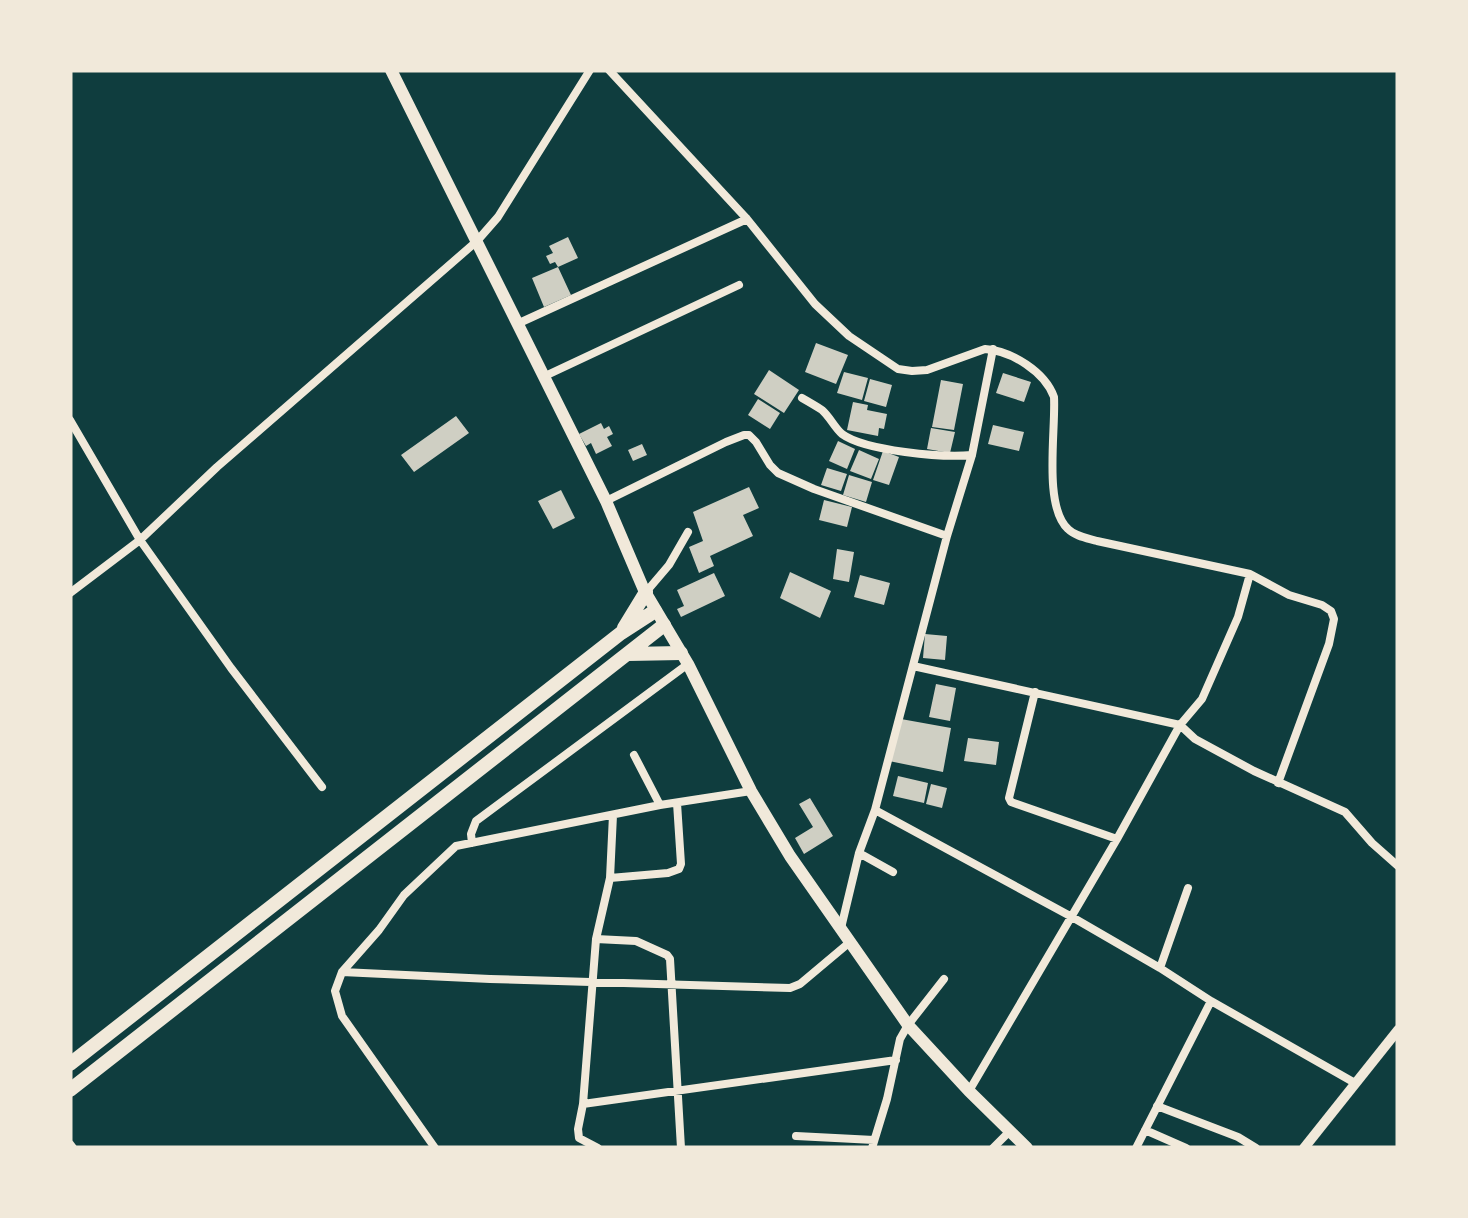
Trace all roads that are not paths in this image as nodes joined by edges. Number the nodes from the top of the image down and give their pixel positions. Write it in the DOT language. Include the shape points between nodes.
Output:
graph roads {
  1 [pos="391,70"];
  2 [pos="590,70"];
  3 [pos="608,70"];
  4 [pos="747,219"];
  5 [pos="477,242"];
  6 [pos="739,286"];
  7 [pos="517,324"];
  8 [pos="992,349"];
  9 [pos="545,376"];
  10 [pos="802,398"];
  11 [pos="70,420"];
  12 [pos="972,455"];
  13 [pos="606,501"];
  14 [pos="688,532"];
  15 [pos="947,536"];
  16 [pos="140,540"];
  17 [pos="1250,574"];
  18 [pos="646,592"];
  19 [pos="70,593"];
  20 [pos="655,611"];
  21 [pos="664,625"];
  22 [pos="621,633"];
  23 [pos="628,654"];
  24 [pos="684,659"];
  25 [pos="912,666"];
  26 [pos="1035,692"];
  27 [pos="1180,725"];
  28 [pos="634,756"];
  29 [pos="1278,784"];
  30 [pos="322,787"];
  31 [pos="751,792"];
  32 [pos="677,803"];
  33 [pos="660,805"];
  34 [pos="874,810"];
  35 [pos="613,815"];
  36 [pos="1117,839"];
  37 [pos="472,843"];
  38 [pos="859,854"];
  39 [pos="1398,866"];
  40 [pos="893,872"];
  41 [pos="610,878"];
  42 [pos="1188,888"];
  43 [pos="1072,916"];
  44 [pos="841,928"];
  45 [pos="596,938"];
  46 [pos="850,942"];
  47 [pos="1160,968"];
  48 [pos="342,972"];
  49 [pos="944,979"];
  50 [pos="593,981"];
  51 [pos="672,984"];
  52 [pos="1210,1001"];
  53 [pos="908,1025"];
  54 [pos="1398,1030"];
  55 [pos="896,1060"];
  56 [pos="70,1064"];
  57 [pos="1356,1083"];
  58 [pos="70,1090"];
  59 [pos="676,1090"];
  60 [pos="969,1091"];
  61 [pos="583,1104"];
  62 [pos="1156,1106"];
  63 [pos="1145,1130"];
  64 [pos="1010,1131"];
  65 [pos="796,1136"];
  66 [pos="873,1144"];
  67 [pos="435,1148"];
  68 [pos="598,1148"];
  69 [pos="682,1148"];
  70 [pos="993,1148"];
  71 [pos="1027,1148"];
  72 [pos="1136,1148"];
  73 [pos="1186,1148"];
  74 [pos="1256,1148"];
  75 [pos="1304,1148"];
  1 -- 5 [label="main road"];
  2 -- 5 [label="street"];
  3 -- 4 [label="street"];
  4 -- 7 [label="street"];
  4 -- 8 [label="street" via="815,304 898,369 927,370"];
  5 -- 7 [label="main road"];
  5 -- 16 [label="street"];
  6 -- 9 [label="street"];
  7 -- 9 [label="main road"];
  8 -- 12 [label="street"];
  8 -- 17 [label="street" via="1027,366 1052,390 1055,504 1066,528 1097,541"];
  9 -- 13 [label="main road"];
  10 -- 12 [label="street" via="844,436 872,446"];
  11 -- 16 [label="street"];
  12 -- 15 [label="street"];
  13 -- 15 [label="street" via="746,435 778,473"];
  13 -- 18 [label="main road"];
  14 -- 18 [label="street"];
  15 -- 25 [label="street"];
  16 -- 19 [label="street"];
  16 -- 30 [label="street"];
  17 -- 27 [label="street" via="1215,673"];
  17 -- 29 [label="street" via="1326,607 1334,619"];
  18 -- 20 [label="main road"];
  18 -- 22 [label="highway"];
  20 -- 21 [label="main road"];
  20 -- 22 [label="highway"];
  21 -- 23 [label="highway"];
  21 -- 24 [label="main road"];
  22 -- 56 [label="highway"];
  23 -- 24 [label="highway"];
  23 -- 58 [label="highway"];
  24 -- 31 [label="main road"];
  24 -- 37 [label="street" via="476,821"];
  25 -- 26 [label="street"];
  25 -- 34 [label="street"];
  26 -- 27 [label="street"];
  26 -- 36 [label="street" via="1011,802"];
  27 -- 29 [label="street" via="1195,740"];
  27 -- 36 [label="street"];
  28 -- 33 [label="street"];
  29 -- 39 [label="street" via="1345,812"];
  31 -- 32 [label="street"];
  31 -- 44 [label="main road"];
  32 -- 33 [label="street"];
  32 -- 41 [label="street" via="679,869"];
  33 -- 35 [label="street"];
  34 -- 38 [label="street"];
  34 -- 43 [label="street"];
  35 -- 37 [label="street"];
  35 -- 41 [label="street"];
  36 -- 43 [label="street"];
  37 -- 48 [label="street" via="456,846 404,895"];
  38 -- 40 [label="street"];
  38 -- 44 [label="street"];
  41 -- 45 [label="street"];
  42 -- 47 [label="street"];
  43 -- 47 [label="street"];
  43 -- 60 [label="street"];
  44 -- 46 [label="main road"];
  45 -- 50 [label="street"];
  45 -- 51 [label="street" via="636,941 668,955"];
  46 -- 51 [label="street" via="790,988"];
  46 -- 53 [label="main road"];
  47 -- 52 [label="street"];
  48 -- 50 [label="street"];
  48 -- 67 [label="street" via="335,990 342,1016"];
  49 -- 53 [label="street"];
  50 -- 51 [label="street"];
  50 -- 61 [label="street"];
  51 -- 59 [label="street"];
  52 -- 57 [label="street"];
  52 -- 62 [label="street"];
  53 -- 55 [label="street"];
  53 -- 60 [label="main road"];
  54 -- 57 [label="street"];
  55 -- 59 [label="street"];
  55 -- 66 [label="street"];
  57 -- 75 [label="street"];
  59 -- 61 [label="street"];
  59 -- 69 [label="street"];
  60 -- 64 [label="main road"];
  61 -- 68 [label="street" via="579,1138"];
  62 -- 63 [label="street"];
  62 -- 74 [label="street"];
  63 -- 72 [label="street"];
  63 -- 73 [label="street"];
  64 -- 70 [label="street"];
  64 -- 71 [label="main road"];
  65 -- 66 [label="street"];
}
